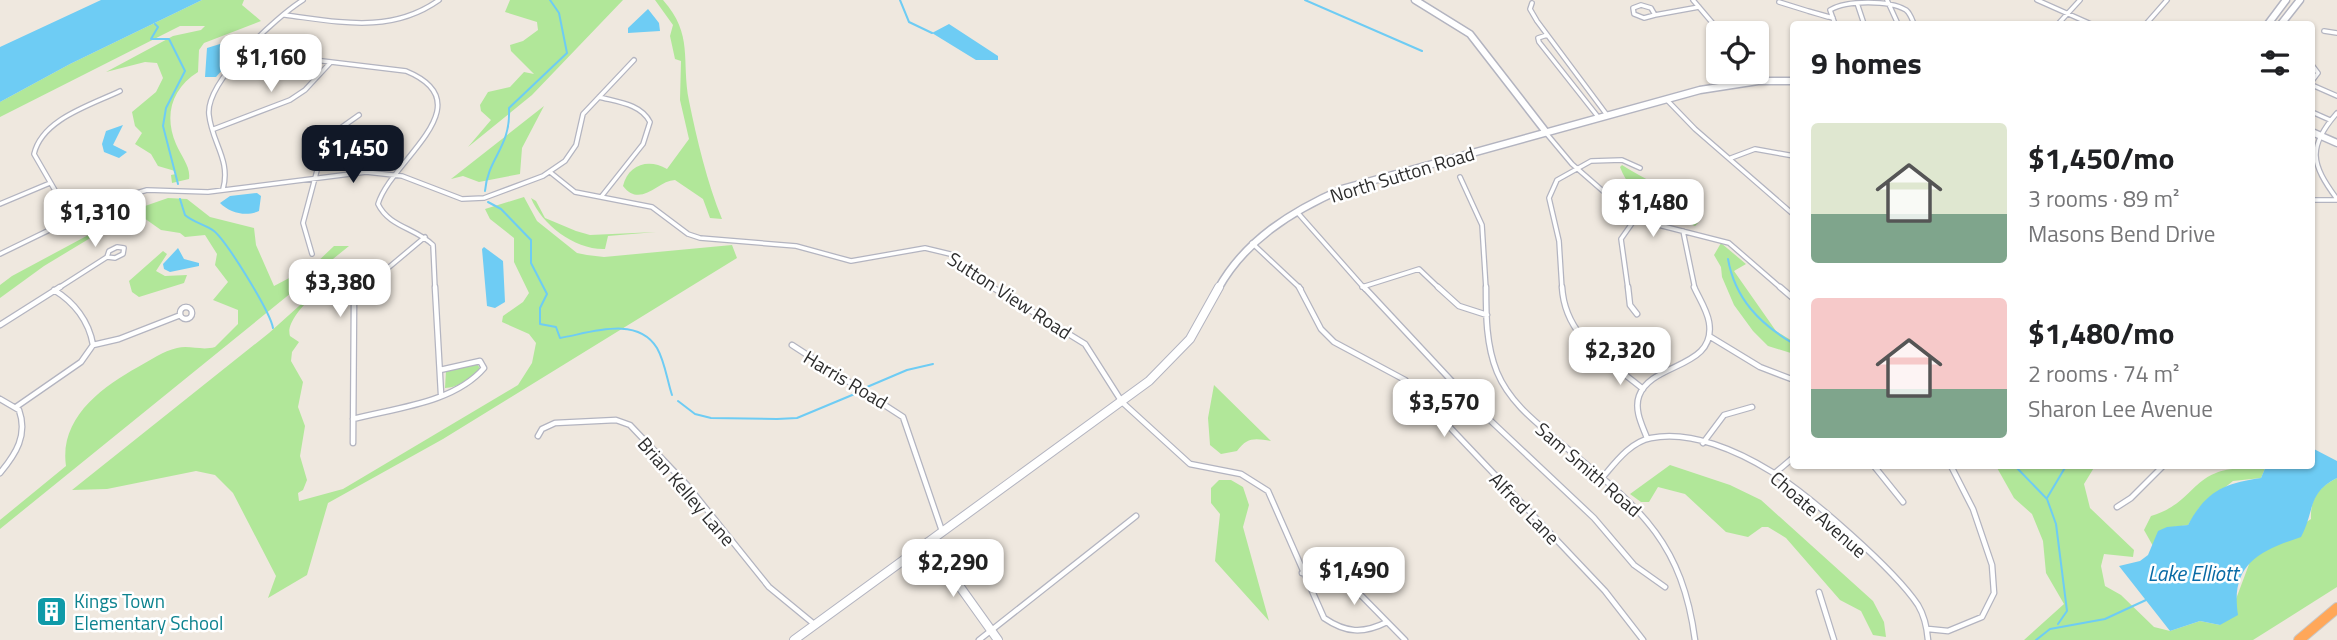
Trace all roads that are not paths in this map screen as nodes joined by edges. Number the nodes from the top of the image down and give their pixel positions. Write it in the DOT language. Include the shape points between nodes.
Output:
graph roads {
  1 [pos="303,0"];
  2 [pos="439,0"];
  3 [pos="1415,0"];
  4 [pos="1693,0"];
  5 [pos="1887,0"];
  6 [pos="2037,0"];
  7 [pos="2080,0"];
  8 [pos="2166,0"];
  9 [pos="2286,0"];
  10 [pos="2300,0"];
  11 [pos="1779,2"];
  12 [pos="1532,3"];
  13 [pos="1857,3"];
  14 [pos="1889,6"];
  15 [pos="1699,7"];
  16 [pos="2067,14"];
  17 [pos="284,15"];
  18 [pos="1655,15"];
  19 [pos="1831,17"];
  20 [pos="1711,21"];
  21 [pos="1833,21"];
  22 [pos="1863,21"];
  23 [pos="1896,21"];
  24 [pos="1912,21"];
  25 [pos="2061,21"];
  26 [pos="2084,21"];
  27 [pos="2148,21"];
  28 [pos="2270,21"];
  29 [pos="2283,21"];
  30 [pos="2324,31"];
  31 [pos="2337,33"];
  32 [pos="1547,35"];
  33 [pos="248,52"];
  34 [pos="634,60"];
  35 [pos="331,62"];
  36 [pos="1769,81"];
  37 [pos="1790,81"];
  38 [pos="1736,84"];
  39 [pos="2315,85"];
  40 [pos="120,91"];
  41 [pos="2337,96"];
  42 [pos="598,97"];
  43 [pos="1669,98"];
  44 [pos="2315,113"];
  45 [pos="2337,113"];
  46 [pos="359,115"];
  47 [pos="1607,116"];
  48 [pos="1599,118"];
  49 [pos="2330,120"];
  50 [pos="214,129"];
  51 [pos="1546,132"];
  52 [pos="2315,133"];
  53 [pos="2319,135"];
  54 [pos="2315,141"];
  55 [pos="2337,143"];
  56 [pos="1790,155"];
  57 [pos="1731,158"];
  58 [pos="2315,160"];
  59 [pos="1576,168"];
  60 [pos="1640,168"];
  61 [pos="550,172"];
  62 [pos="394,174"];
  63 [pos="315,176"];
  64 [pos="1460,177"];
  65 [pos="50,183"];
  66 [pos="223,189"];
  67 [pos="601,197"];
  68 [pos="2315,200"];
  69 [pos="2337,200"];
  70 [pos="0,204"];
  71 [pos="1296,211"];
  72 [pos="1790,211"];
  73 [pos="71,218"];
  74 [pos="1635,219"];
  75 [pos="1683,231"];
  76 [pos="425,237"];
  77 [pos="1251,243"];
  78 [pos="0,254"];
  79 [pos="312,254"];
  80 [pos="107,257"];
  81 [pos="1362,287"];
  82 [pos="54,290"];
  83 [pos="1790,296"];
  84 [pos="1637,314"];
  85 [pos="178,316"];
  86 [pos="1487,316"];
  87 [pos="0,325"];
  88 [pos="1709,336"];
  89 [pos="93,345"];
  90 [pos="792,345"];
  91 [pos="440,370"];
  92 [pos="1790,378"];
  93 [pos="1643,389"];
  94 [pos="441,394"];
  95 [pos="0,398"];
  96 [pos="1122,402"];
  97 [pos="16,407"];
  98 [pos="1752,407"];
  99 [pos="353,419"];
  100 [pos="538,436"];
  101 [pos="1647,438"];
  102 [pos="353,443"];
  103 [pos="1703,443"];
  104 [pos="1790,460"];
  105 [pos="1876,469"];
  106 [pos="1953,469"];
  107 [pos="2158,469"];
  108 [pos="0,472"];
  109 [pos="1775,473"];
  110 [pos="1602,478"];
  111 [pos="1903,502"];
  112 [pos="2117,506"];
  113 [pos="1136,516"];
  114 [pos="942,532"];
  115 [pos="928,542"];
  116 [pos="1302,572"];
  117 [pos="1665,587"];
  118 [pos="1818,592"];
  119 [pos="2337,608"];
  120 [pos="1387,622"];
  121 [pos="815,625"];
  122 [pos="1928,628"];
  123 [pos="991,631"];
  124 [pos="794,640"];
  125 [pos="979,640"];
  126 [pos="998,640"];
  127 [pos="1405,640"];
  128 [pos="1643,640"];
  129 [pos="1695,640"];
  130 [pos="1833,640"];
  131 [pos="1928,640"];
  132 [pos="2299,640"];
  1 -- 17 [label="street"];
  2 -- 17 [label="street" via="418,15 384,25"];
  3 -- 51 [label="main road" via="1470,34"];
  4 -- 15 [label="street"];
  5 -- 14 [label="street"];
  6 -- 16 [label="street"];
  7 -- 16 [label="street"];
  8 -- 27 [label="street"];
  9 -- 28 [label="main road"];
  10 -- 29 [label="main road"];
  11 -- 19 [label="street"];
  12 -- 32 [label="street" via="1530,9"];
  13 -- 14 [label="street"];
  13 -- 19 [label="street" via="1835,5"];
  13 -- 22 [label="street"];
  14 -- 23 [label="street"];
  14 -- 24 [label="street" via="1906,10"];
  15 -- 18 [label="street"];
  15 -- 20 [label="street"];
  16 -- 25 [label="street"];
  16 -- 26 [label="street"];
  17 -- 33 [label="street"];
  18 -- 18 [label="street" via="1651,8 1633,8 1644,18"];
  19 -- 21 [label="street"];
  30 -- 31 [label="street"];
  32 -- 47 [label="street"];
  32 -- 48 [label="street" via="1538,38 1539,42"];
  33 -- 35 [label="street"];
  33 -- 50 [label="street" via="209,100"];
  34 -- 42 [label="street"];
  35 -- 50 [label="street" via="290,100"];
  35 -- 62 [label="street" via="406,71 426,80 438,95 436,122"];
  36 -- 37 [label="main road, North Sutton Road"];
  38 -- 43 [label="main road, North Sutton Road"];
  39 -- 41 [label="street"];
  40 -- 65 [label="street" via="39,136 34,154"];
  42 -- 61 [label="street" via="581,117 575,149"];
  42 -- 67 [label="street" via="640,110 651,126 640,150"];
  43 -- 47 [label="main road, North Sutton Road"];
  43 -- 57 [label="street"];
  44 -- 49 [label="street"];
  45 -- 49 [label="street"];
  46 -- 63 [label="street" via="327,141"];
  47 -- 48 [label="main road, North Sutton Road"];
  48 -- 51 [label="main road, North Sutton Road"];
  49 -- 53 [label="street"];
  50 -- 66 [label="street" via="229,172"];
  51 -- 59 [label="street"];
  51 -- 71 [label="main road, North Sutton Road" via="1342,189"];
  52 -- 53 [label="main road"];
  53 -- 54 [label="street"];
  53 -- 55 [label="main road"];
  56 -- 57 [label="street" via="1755,149"];
  57 -- 72 [label="street"];
  58 -- 69 [label="street"];
  59 -- 60 [label="street" via="1598,158 1622,160"];
  59 -- 74 [label="street"];
  59 -- 93 [label="street" via="1556,180 1549,198 1559,241 1566,315 1587,343"];
  61 -- 62 [label="street" via="473,200"];
  61 -- 67 [label="street, Sutton View Road" via="575,191"];
  62 -- 63 [label="street"];
  62 -- 76 [label="street" via="380,192 379,208 387,218"];
  63 -- 66 [label="street"];
  63 -- 79 [label="street" via="303,223"];
  64 -- 86 [label="street, Sam Smith Road" via="1482,223"];
  65 -- 70 [label="street"];
  65 -- 73 [label="street"];
  66 -- 73 [label="street" via="141,191"];
  67 -- 96 [label="street, Sutton View Road" via="652,207 700,238 796,246 851,261 919,249 945,252 987,284 1085,344"];
  68 -- 69 [label="street"];
  71 -- 77 [label="main road, North Sutton Road"];
  71 -- 81 [label="street"];
  73 -- 78 [label="street"];
  74 -- 75 [label="street"];
  74 -- 84 [label="street" via="1624,232 1622,247 1630,305"];
  75 -- 83 [label="street" via="1729,243"];
  75 -- 88 [label="street" via="1694,286 1707,312"];
  76 -- 91 [label="street" via="434,250"];
  76 -- 99 [label="street" via="364,287 354,302"];
  77 -- 96 [label="main road, North Sutton Road" via="1224,278 1190,340"];
  77 -- 128 [label="street, Alfred Lane" via="1302,290 1321,329 1334,342 1405,380 1605,591"];
  80 -- 82 [label="street"];
  81 -- 86 [label="street" via="1419,270 1459,306"];
  81 -- 117 [label="street" via="1538,468 1595,520 1627,561 1647,579"];
  82 -- 87 [label="street"];
  82 -- 89 [label="street" via="70,299"];
  85 -- 89 [label="street"];
  86 -- 110 [label="street, Sam Smith Road" via="1490,352 1506,389"];
  88 -- 92 [label="street" via="1760,367"];
  88 -- 93 [label="street" via="1698,354 1654,377"];
  89 -- 97 [label="street" via="82,362"];
  90 -- 114 [label="street, Harris Road" via="903,417"];
  91 -- 94 [label="street"];
  91 -- 94 [label="street" via="473,361 480,361 484,368 478,376"];
  93 -- 101 [label="street" via="1637,401"];
  94 -- 99 [label="street"];
  95 -- 97 [label="street"];
  96 -- 114 [label="main road, North Sutton Road"];
  96 -- 116 [label="street, Sutton View Road" via="1190,464 1237,471 1260,481"];
  97 -- 108 [label="street" via="23,418 23,438"];
  98 -- 103 [label="street" via="1724,415"];
  99 -- 102 [label="street"];
  100 -- 121 [label="street, Brian Kelley Lane" via="555,423 615,420 630,425 687,485 769,587"];
  101 -- 103 [label="street, Choate Avenue" via="1680,437"];
  101 -- 110 [label="street"];
  103 -- 109 [label="street, Choate Avenue"];
  104 -- 109 [label="street"];
  105 -- 111 [label="street"];
  106 -- 122 [label="street" via="1977,520 1995,590 1982,617 1948,631"];
  107 -- 112 [label="street" via="2135,497"];
  109 -- 122 [label="street, Choate Avenue" via="1908,592"];
  110 -- 129 [label="street, Sam Smith Road" via="1656,529 1676,557 1688,588"];
  113 -- 123 [label="street"];
  114 -- 115 [label="main road, North Sutton Road"];
  115 -- 121 [label="main road, North Sutton Road"];
  115 -- 123 [label="main road"];
  116 -- 120 [label="street" via="1319,570 1342,576"];
  116 -- 120 [label="street" via="1318,609 1335,627 1361,633"];
  118 -- 130 [label="street"];
  119 -- 132 [label="highway"];
  120 -- 127 [label="street"];
  121 -- 124 [label="main road, North Sutton Road"];
  122 -- 131 [label="street, Choate Avenue"];
  123 -- 125 [label="street"];
  123 -- 126 [label="main road"];
}
